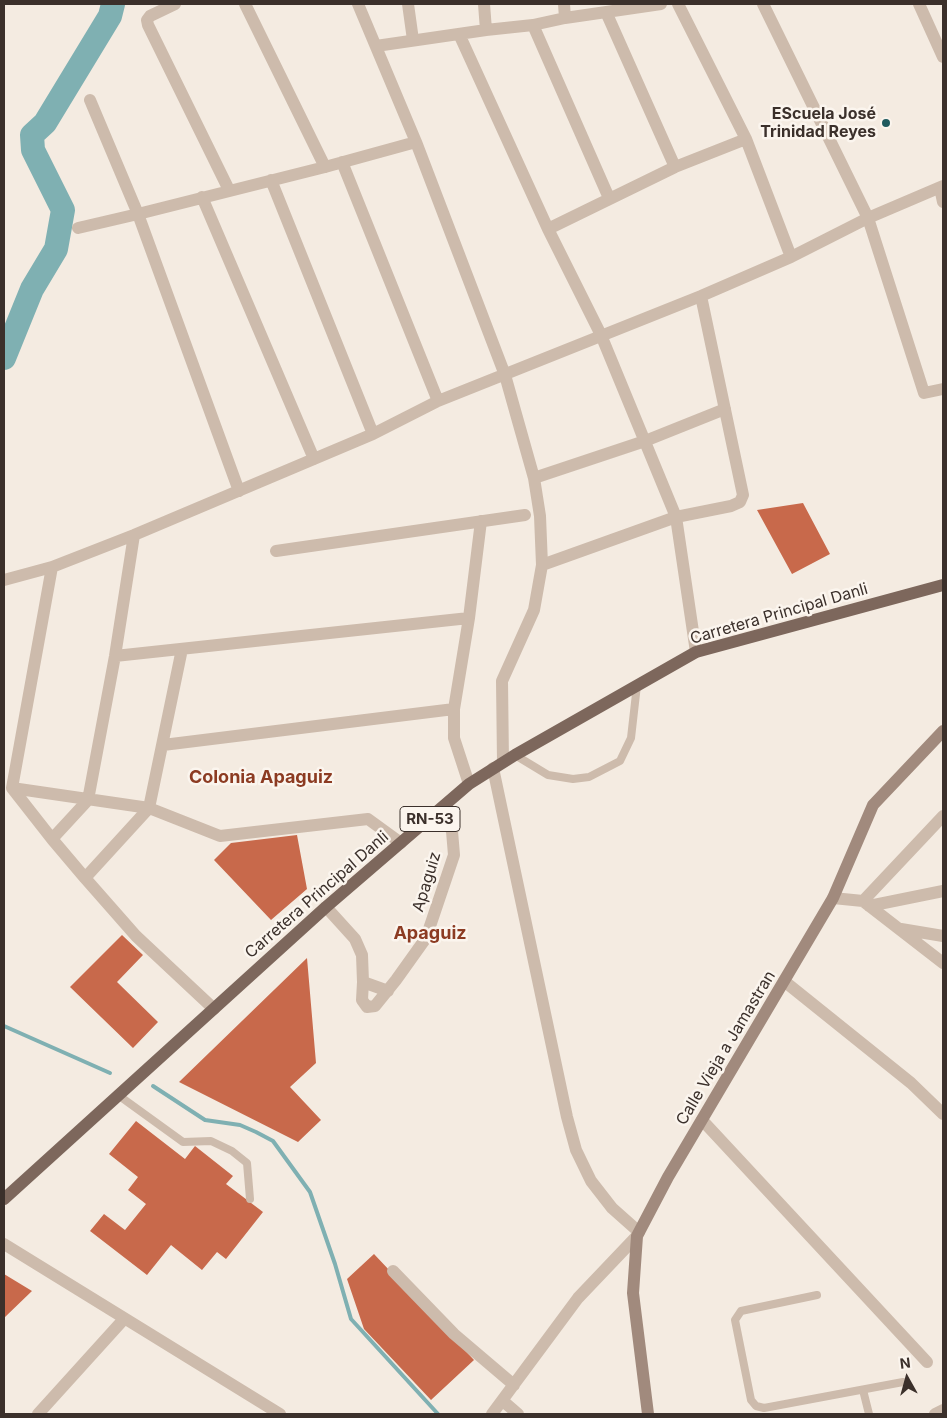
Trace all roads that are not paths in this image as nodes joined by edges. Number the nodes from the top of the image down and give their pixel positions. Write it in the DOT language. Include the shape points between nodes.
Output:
graph roads {
  1 [pos="175,4"];
  2 [pos="245,4"];
  3 [pos="358,4"];
  4 [pos="408,4"];
  5 [pos="484,4"];
  6 [pos="564,4"];
  7 [pos="662,4"];
  8 [pos="678,4"];
  9 [pos="763,4"];
  10 [pos="919,4"];
  11 [pos="645,5"];
  12 [pos="606,12"];
  13 [pos="565,18"];
  14 [pos="533,25"];
  15 [pos="486,30"];
  16 [pos="458,34"];
  17 [pos="413,40"];
  18 [pos="376,46"];
  19 [pos="943,57"];
  20 [pos="90,100"];
  21 [pos="746,139"];
  22 [pos="416,142"];
  23 [pos="342,162"];
  24 [pos="675,166"];
  25 [pos="324,167"];
  26 [pos="271,180"];
  27 [pos="941,187"];
  28 [pos="229,190"];
  29 [pos="202,197"];
  30 [pos="609,198"];
  31 [pos="943,202"];
  32 [pos="138,214"];
  33 [pos="868,218"];
  34 [pos="78,228"];
  35 [pos="548,229"];
  36 [pos="791,257"];
  37 [pos="701,296"];
  38 [pos="601,336"];
  39 [pos="505,375"];
  40 [pos="943,388"];
  41 [pos="438,402"];
  42 [pos="725,409"];
  43 [pos="373,434"];
  44 [pos="645,441"];
  45 [pos="314,459"];
  46 [pos="534,478"];
  47 [pos="239,491"];
  48 [pos="526,515"];
  49 [pos="676,517"];
  50 [pos="481,521"];
  51 [pos="134,535"];
  52 [pos="276,552"];
  53 [pos="542,566"];
  54 [pos="52,567"];
  55 [pos="4,580"];
  56 [pos="943,585"];
  57 [pos="469,618"];
  58 [pos="182,648"];
  59 [pos="696,652"];
  60 [pos="116,656"];
  61 [pos="637,685"];
  62 [pos="454,709"];
  63 [pos="943,731"];
  64 [pos="163,745"];
  65 [pos="515,755"];
  66 [pos="498,765"];
  67 [pos="469,784"];
  68 [pos="12,788"];
  69 [pos="88,800"];
  70 [pos="149,808"];
  71 [pos="440,810"];
  72 [pos="943,816"];
  73 [pos="52,839"];
  74 [pos="400,843"];
  75 [pos="85,878"];
  76 [pos="943,891"];
  77 [pos="833,898"];
  78 [pos="866,903"];
  79 [pos="326,907"];
  80 [pos="898,928"];
  81 [pos="943,936"];
  82 [pos="943,963"];
  83 [pos="784,981"];
  84 [pos="364,982"];
  85 [pos="388,991"];
  86 [pos="214,1009"];
  87 [pos="118,1096"];
  88 [pos="943,1114"];
  89 [pos="702,1120"];
  90 [pos="4,1199"];
  91 [pos="250,1199"];
  92 [pos="638,1234"];
  93 [pos="4,1244"];
  94 [pos="393,1271"];
  95 [pos="817,1295"];
  96 [pos="124,1319"];
  97 [pos="927,1362"];
  98 [pos="903,1382"];
  99 [pos="514,1385"];
  100 [pos="863,1390"];
  101 [pos="503,1400"];
  102 [pos="943,1410"];
  103 [pos="38,1414"];
  104 [pos="280,1414"];
  105 [pos="492,1414"];
  106 [pos="518,1414"];
  107 [pos="648,1414"];
  108 [pos="869,1414"];
  109 [pos="935,1414"];
  1 -- 28 [label="street" via="150,16 148,25"];
  2 -- 25 [label="street"];
  3 -- 18 [label="street"];
  4 -- 17 [label="street"];
  5 -- 15 [label="street"];
  6 -- 13 [label="street"];
  7 -- 11 [label="street"];
  8 -- 21 [label="street"];
  9 -- 33 [label="street"];
  10 -- 19 [label="street"];
  11 -- 12 [label="street"];
  12 -- 13 [label="street"];
  12 -- 24 [label="street"];
  13 -- 14 [label="street"];
  14 -- 15 [label="street"];
  14 -- 30 [label="street"];
  15 -- 16 [label="street"];
  16 -- 17 [label="street"];
  16 -- 35 [label="street"];
  17 -- 18 [label="street"];
  18 -- 22 [label="street"];
  20 -- 32 [label="street"];
  21 -- 24 [label="street"];
  21 -- 36 [label="street"];
  22 -- 23 [label="street"];
  22 -- 39 [label="street"];
  23 -- 25 [label="street"];
  23 -- 41 [label="street"];
  24 -- 30 [label="street"];
  25 -- 26 [label="street"];
  26 -- 28 [label="street"];
  26 -- 43 [label="street"];
  27 -- 31 [label="street"];
  27 -- 33 [label="street"];
  28 -- 29 [label="street"];
  29 -- 32 [label="street"];
  29 -- 45 [label="street"];
  30 -- 35 [label="street"];
  32 -- 34 [label="street"];
  32 -- 47 [label="street"];
  33 -- 36 [label="street"];
  33 -- 40 [label="street" via="924,393"];
  35 -- 38 [label="street"];
  36 -- 37 [label="street"];
  37 -- 38 [label="street"];
  37 -- 42 [label="street"];
  38 -- 39 [label="street"];
  38 -- 44 [label="street"];
  39 -- 41 [label="street"];
  39 -- 46 [label="street"];
  41 -- 43 [label="street"];
  42 -- 44 [label="street"];
  42 -- 49 [label="street" via="743,495 740,502"];
  43 -- 45 [label="street"];
  44 -- 46 [label="street"];
  44 -- 49 [label="street"];
  45 -- 47 [label="street"];
  46 -- 53 [label="street" via="540,516"];
  47 -- 51 [label="street"];
  48 -- 50 [label="street"];
  49 -- 53 [label="street"];
  49 -- 59 [label="street"];
  50 -- 52 [label="street"];
  50 -- 57 [label="street"];
  51 -- 54 [label="street"];
  51 -- 60 [label="street"];
  53 -- 66 [label="street" via="534,610 502,681"];
  54 -- 55 [label="street"];
  54 -- 68 [label="street"];
  56 -- 59 [label="main road, Carretera Principal Danli / RN-53"];
  57 -- 58 [label="street"];
  57 -- 62 [label="street"];
  58 -- 60 [label="street"];
  58 -- 64 [label="street"];
  59 -- 61 [label="main road, Carretera Principal Danli / RN-53"];
  60 -- 69 [label="street"];
  61 -- 65 [label="main road, Carretera Principal Danli / RN-53"];
  61 -- 65 [label="lane" via="631,738 620,761 589,777 573,779 548,775"];
  62 -- 64 [label="street"];
  62 -- 67 [label="street" via="454,738"];
  63 -- 77 [label="street, Calle Vieja a Jamastran" via="872,805"];
  64 -- 70 [label="street"];
  65 -- 66 [label="main road, Carretera Principal Danli / RN-53"];
  66 -- 67 [label="main road, Carretera Principal Danli / RN-53"];
  66 -- 92 [label="street" via="576,1150 591,1181"];
  67 -- 71 [label="main road, Carretera Principal Danli / RN-53"];
  68 -- 69 [label="street"];
  68 -- 73 [label="street"];
  69 -- 70 [label="street"];
  69 -- 73 [label="street"];
  70 -- 74 [label="street" via="220,836 368,819"];
  70 -- 75 [label="street"];
  71 -- 74 [label="main road, Carretera Principal Danli / RN-53"];
  71 -- 85 [label="street, Apaguiz" via="452,831 454,855 426,938"];
  72 -- 78 [label="street"];
  73 -- 75 [label="street"];
  74 -- 79 [label="main road, Carretera Principal Danli / RN-53"];
  75 -- 86 [label="street" via="136,936"];
  76 -- 78 [label="street"];
  77 -- 78 [label="street"];
  77 -- 83 [label="street, Calle Vieja a Jamastran"];
  78 -- 80 [label="street"];
  79 -- 84 [label="street, Apaguiz" via="355,939 362,955"];
  79 -- 86 [label="main road, Carretera Principal Danli / RN-53"];
  80 -- 81 [label="street"];
  80 -- 82 [label="street"];
  83 -- 88 [label="street" via="911,1083"];
  83 -- 89 [label="street, Calle Vieja a Jamastran"];
  84 -- 85 [label="street"];
  84 -- 85 [label="street, Apaguiz" via="362,1000 367,1007 375,1006"];
  86 -- 87 [label="main road, Carretera Principal Danli / RN-53"];
  87 -- 90 [label="main road, Carretera Principal Danli / RN-53"];
  87 -- 91 [label="lane" via="183,1142 211,1141 232,1150 247,1163"];
  89 -- 92 [label="street, Calle Vieja a Jamastran"];
  89 -- 97 [label="street"];
  92 -- 99 [label="street" via="578,1298"];
  92 -- 107 [label="street, Calle Vieja a Jamastran" via="633,1293"];
  93 -- 96 [label="street"];
  94 -- 99 [label="street" via="454,1334"];
  95 -- 100 [label="lane" via="741,1311 735,1320 751,1400 764,1408"];
  96 -- 103 [label="street"];
  96 -- 104 [label="street"];
  98 -- 100 [label="lane"];
  99 -- 101 [label="street"];
  100 -- 108 [label="lane"];
  101 -- 105 [label="street"];
  101 -- 106 [label="street"];
  102 -- 109 [label="street"];
}
